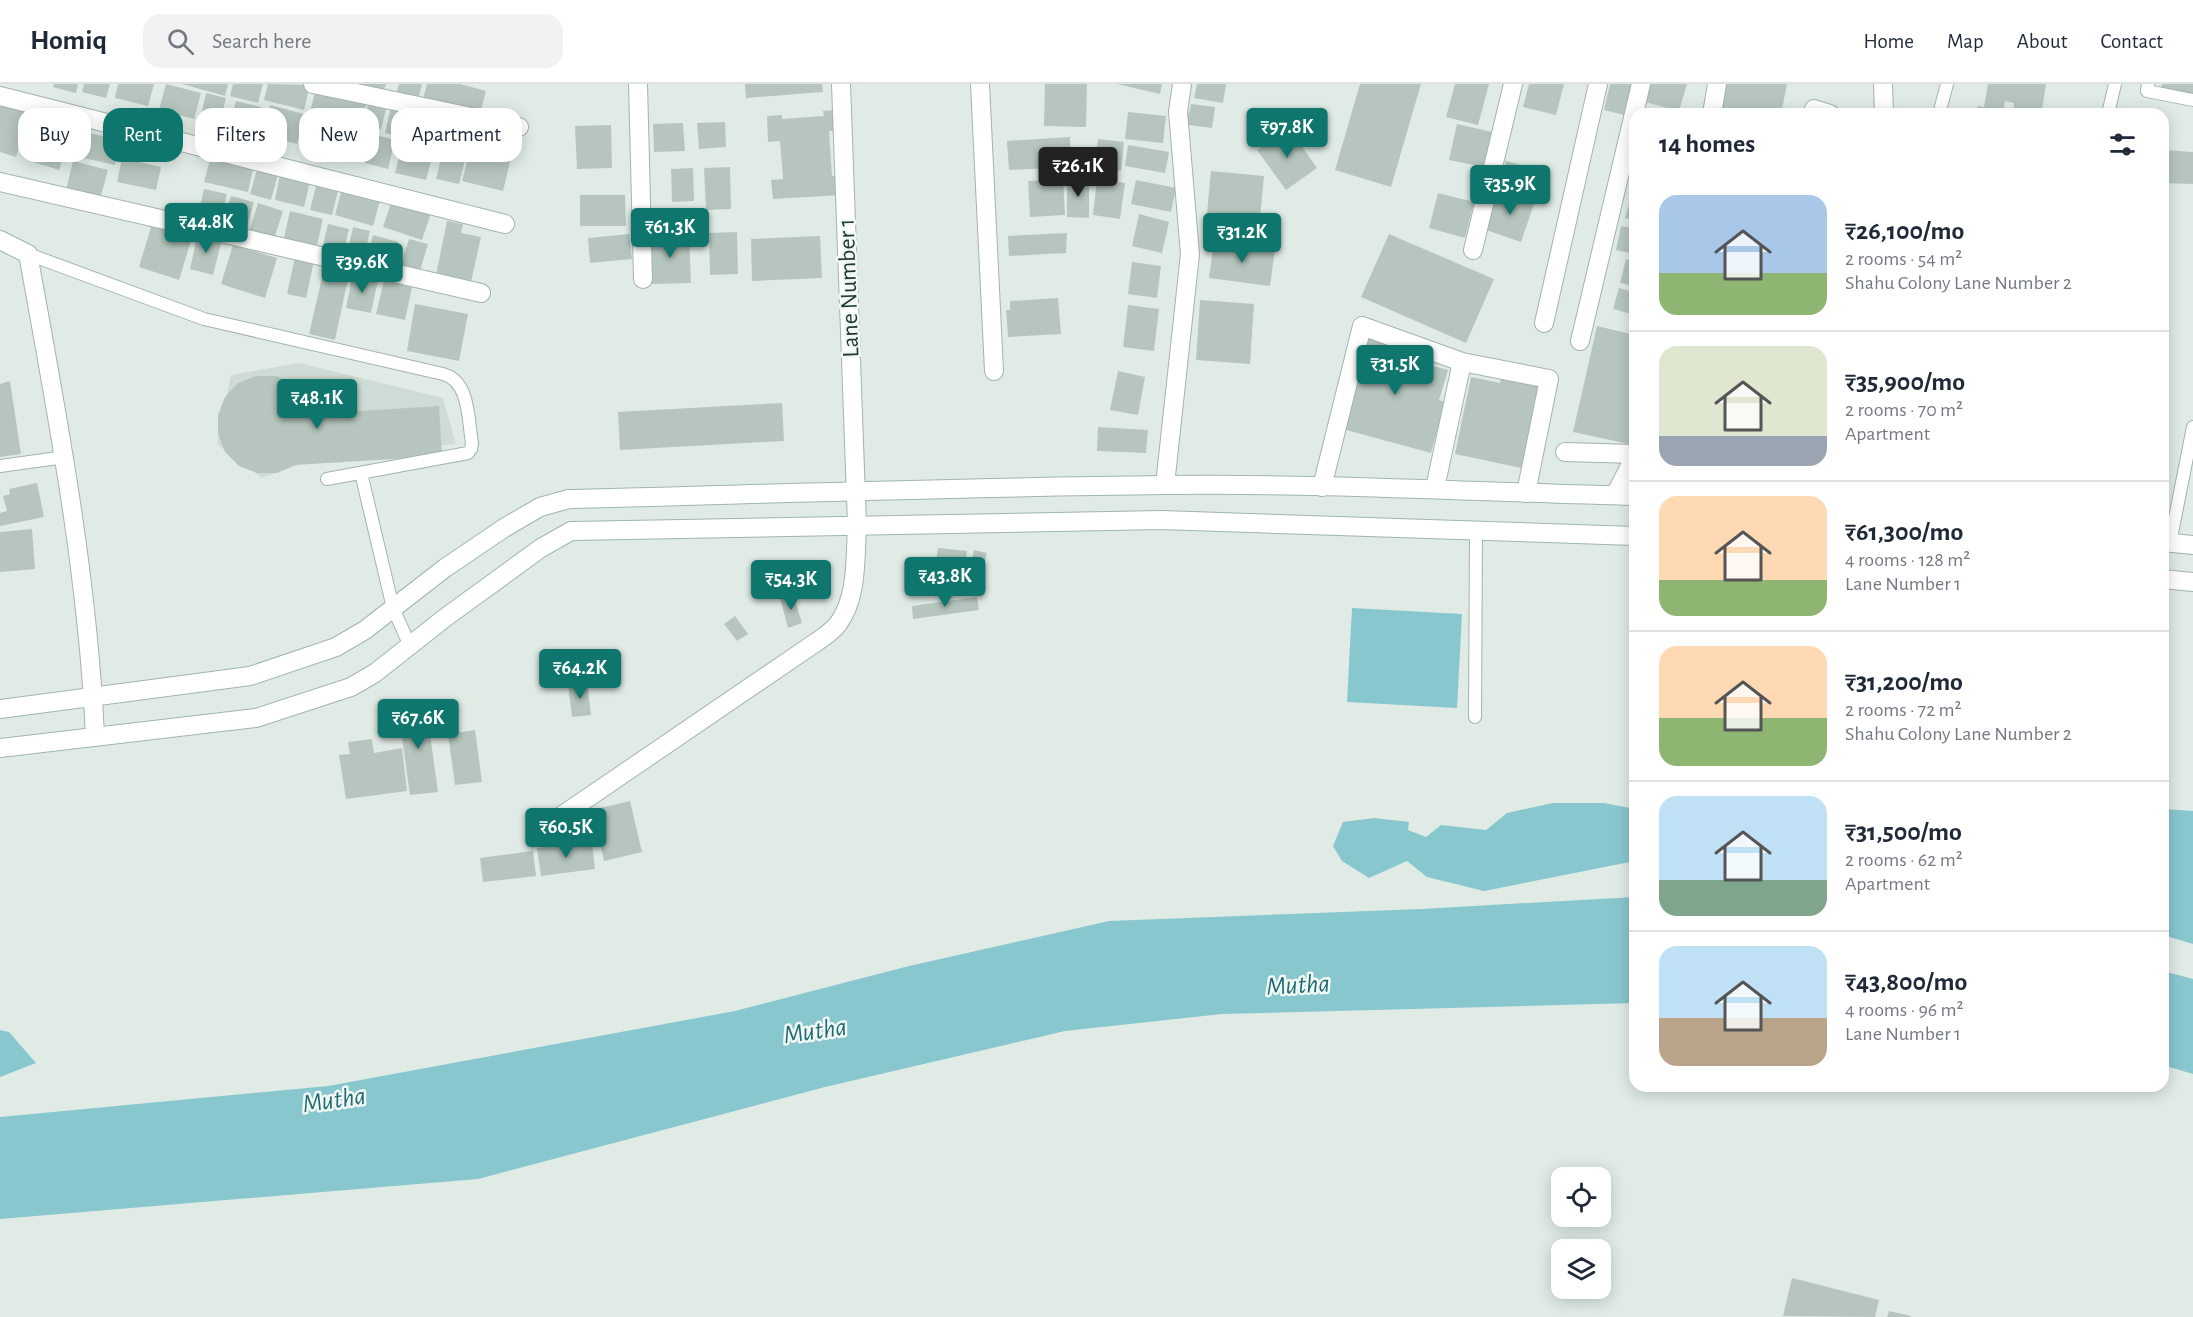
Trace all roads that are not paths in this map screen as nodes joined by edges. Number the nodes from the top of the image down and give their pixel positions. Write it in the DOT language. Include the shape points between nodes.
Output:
graph roads {
  1 [pos="313,84"];
  2 [pos="638,84"];
  3 [pos="841,84"];
  4 [pos="980,84"];
  5 [pos="1182,84"];
  6 [pos="1513,84"];
  7 [pos="1598,84"];
  8 [pos="1641,84"];
  9 [pos="1717,84"];
  10 [pos="1883,84"];
  11 [pos="1947,84"];
  12 [pos="2115,84"];
  13 [pos="2148,84"];
  14 [pos="0,96"];
  15 [pos="2193,100"];
  16 [pos="428,108"];
  17 [pos="1636,108"];
  18 [pos="1713,108"];
  19 [pos="1884,108"];
  20 [pos="1941,108"];
  21 [pos="2109,108"];
  22 [pos="1629,136"];
  23 [pos="0,182"];
  24 [pos="504,224"];
  25 [pos="0,240"];
  26 [pos="1473,250"];
  27 [pos="28,254"];
  28 [pos="643,279"];
  29 [pos="481,293"];
  30 [pos="1544,323"];
  31 [pos="1580,341"];
  32 [pos="1462,362"];
  33 [pos="994,371"];
  34 [pos="2193,427"];
  35 [pos="1565,452"];
  36 [pos="1629,455"];
  37 [pos="64,457"];
  38 [pos="0,466"];
  39 [pos="1629,467"];
  40 [pos="361,473"];
  41 [pos="327,478"];
  42 [pos="1165,484"];
  43 [pos="1322,487"];
  44 [pos="1435,488"];
  45 [pos="856,492"];
  46 [pos="1526,493"];
  47 [pos="1615,495"];
  48 [pos="1629,496"];
  49 [pos="857,525"];
  50 [pos="1476,530"];
  51 [pos="2169,533"];
  52 [pos="1629,536"];
  53 [pos="2169,542"];
  54 [pos="2193,545"];
  55 [pos="2169,580"];
  56 [pos="2193,582"];
  57 [pos="393,608"];
  58 [pos="410,646"];
  59 [pos="93,697"];
  60 [pos="0,709"];
  61 [pos="1475,717"];
  62 [pos="95,737"];
  63 [pos="0,748"];
  64 [pos="548,825"];
  1 -- 16 [label="street"];
  2 -- 28 [label="street"];
  3 -- 45 [label="street, Lane Number 1"];
  4 -- 33 [label="street"];
  5 -- 42 [label="street" via="1178,112 1190,254"];
  6 -- 26 [label="street"];
  7 -- 30 [label="street"];
  8 -- 17 [label="street"];
  9 -- 18 [label="street"];
  10 -- 19 [label="street"];
  11 -- 20 [label="lane"];
  12 -- 21 [label="lane"];
  13 -- 15 [label="lane" via="2147,91"];
  14 -- 24 [label="street"];
  22 -- 31 [label="street"];
  23 -- 29 [label="street"];
  25 -- 27 [label="street"];
  27 -- 37 [label="street"];
  27 -- 40 [label="lane" via="204,319 452,376 459,382 472,443 468,453"];
  32 -- 43 [label="street" via="1362,326"];
  32 -- 44 [label="street"];
  32 -- 46 [label="street" via="1549,379"];
  34 -- 51 [label="lane"];
  35 -- 36 [label="street"];
  37 -- 38 [label="lane"];
  37 -- 59 [label="street"];
  39 -- 47 [label="street"];
  40 -- 41 [label="lane"];
  40 -- 57 [label="lane"];
  42 -- 43 [label="street"];
  42 -- 45 [label="street"];
  43 -- 44 [label="street"];
  44 -- 46 [label="street"];
  45 -- 49 [label="street, Lane Number 1"];
  45 -- 57 [label="street" via="569,499 540,507 504,528"];
  46 -- 47 [label="street"];
  47 -- 48 [label="street"];
  49 -- 50 [label="street" via="1162,520"];
  49 -- 58 [label="street" via="571,531 541,548"];
  49 -- 64 [label="street, Lane Number 1" via="853,588 837,626"];
  50 -- 52 [label="street"];
  50 -- 61 [label="lane"];
  53 -- 54 [label="street"];
  55 -- 56 [label="street"];
  57 -- 58 [label="lane"];
  57 -- 59 [label="street" via="336,647 250,676"];
  58 -- 62 [label="street" via="351,687 256,718"];
  59 -- 60 [label="street"];
  59 -- 62 [label="street"];
  62 -- 63 [label="street"];
}
